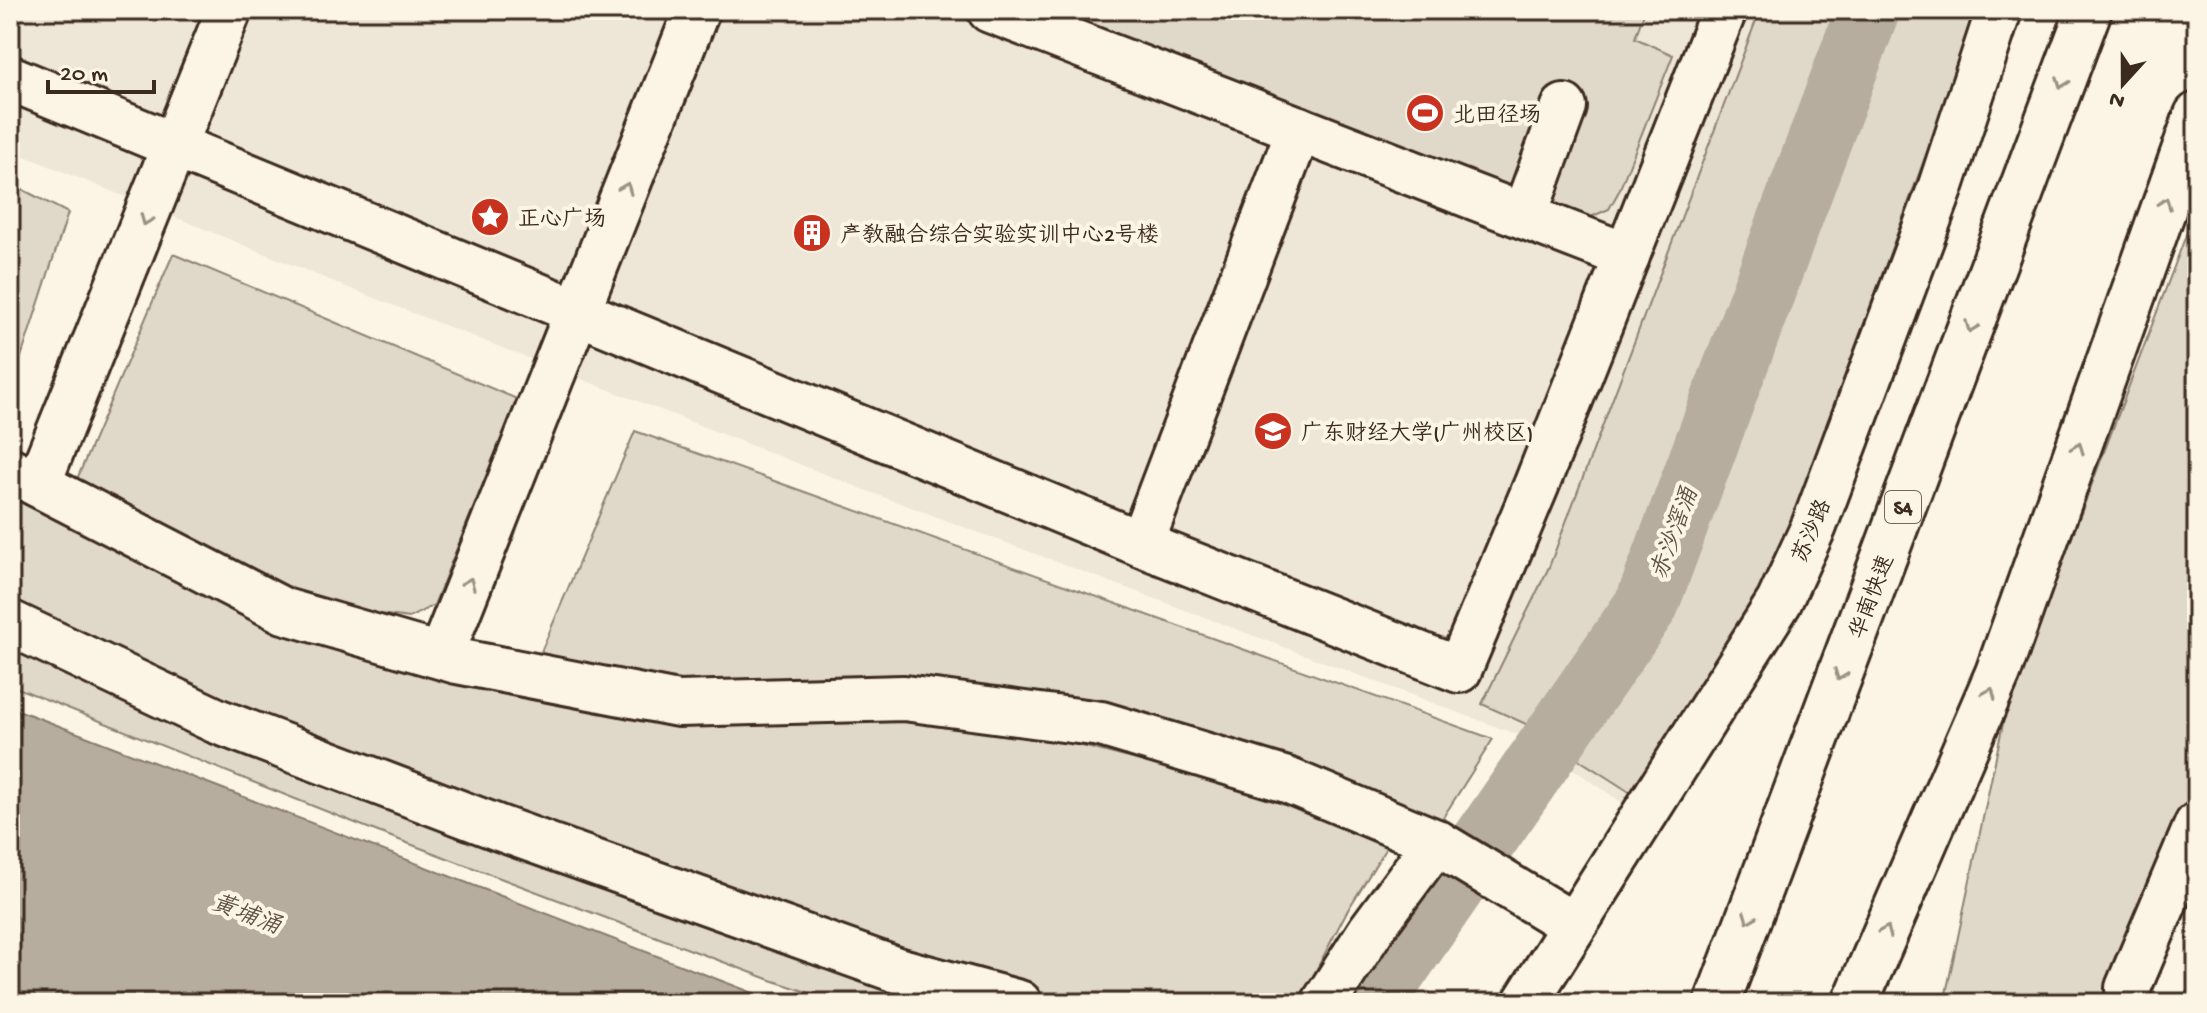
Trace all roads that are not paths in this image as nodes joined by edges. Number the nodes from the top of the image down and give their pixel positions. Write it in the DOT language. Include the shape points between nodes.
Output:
graph roads {
  1 [pos="229,10"];
  2 [pos="697,10"];
  3 [pos="990,10"];
  4 [pos="1724,10"];
  5 [pos="1999,10"];
  6 [pos="2089,10"];
  7 [pos="10,78"];
  8 [pos="1564,107"];
  9 [pos="2197,115"];
  10 [pos="1299,129"];
  11 [pos="175,148"];
  12 [pos="1524,216"];
  13 [pos="1627,256"];
  14 [pos="577,312"];
  15 [pos="24,477"];
  16 [pos="1141,544"];
  17 [pos="10,623"];
  18 [pos="441,655"];
  19 [pos="2197,825"];
  20 [pos="1436,842"];
  21 [pos="1573,925"];
  22 [pos="1019,1003"];
  23 [pos="1324,1003"];
  24 [pos="1525,1003"];
  25 [pos="1717,1003"];
  26 [pos="1855,1003"];
  27 [pos="2129,1003"];
  1 -- 11 [label="main road"];
  14 -- 2 [label="main road, one-way"];
  3 -- 10 [label="main road"];
  4 -- 13 [label="main road"];
  5 -- 21 [label="main road, 苏沙路" via="1929,218 1814,526 1779,602"];
  6 -- 25 [label="main road, 华南快速 / S4, one-way"];
  7 -- 11 [label="main road"];
  8 -- 12 [label="main road"];
  26 -- 9 [label="main road, one-way" via="1998,673"];
  10 -- 12 [label="main road"];
  10 -- 16 [label="main road"];
  11 -- 14 [label="main road"];
  11 -- 15 [label="main road, one-way"];
  12 -- 13 [label="main road"];
  13 -- 16 [label="main road" via="1459,670"];
  14 -- 16 [label="main road"];
  18 -- 14 [label="main road, one-way"];
  15 -- 18 [label="main road" via="284,611"];
  17 -- 22 [label="main road" via="217,721 454,811 897,970"];
  18 -- 20 [label="main road" via="678,704 904,698 1101,724 1287,780"];
  19 -- 27 [label="main road" via="2128,988"];
  20 -- 21 [label="main road"];
  20 -- 23 [label="main road"];
  21 -- 24 [label="main road, 苏沙路"];
}
